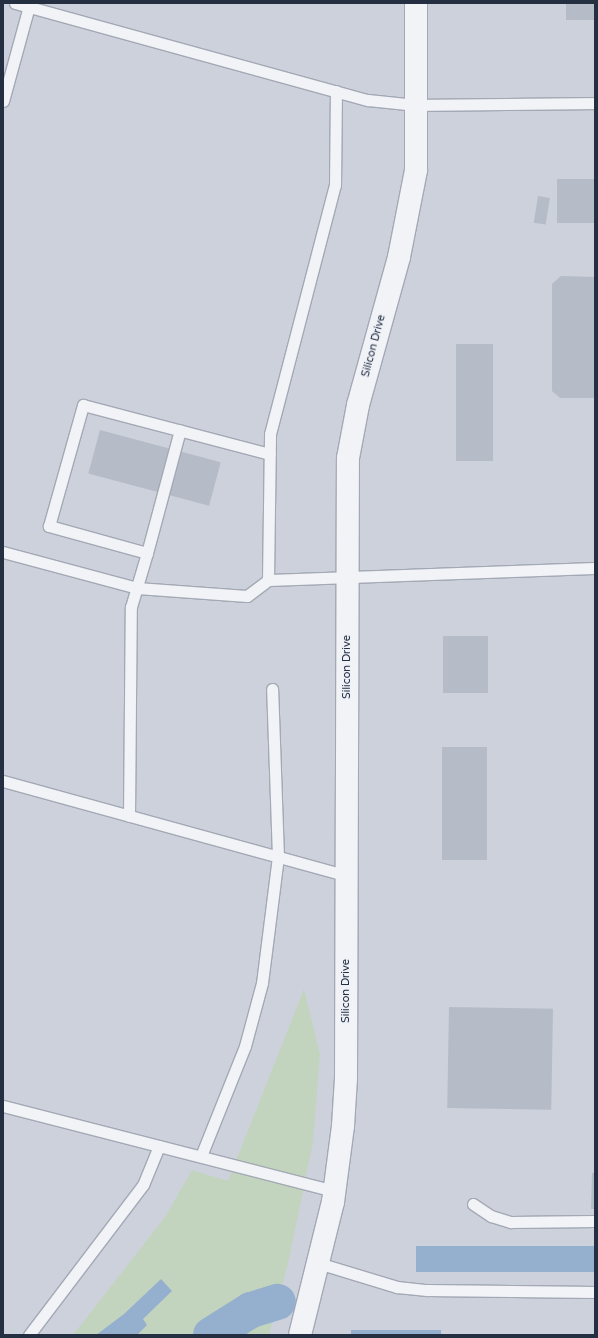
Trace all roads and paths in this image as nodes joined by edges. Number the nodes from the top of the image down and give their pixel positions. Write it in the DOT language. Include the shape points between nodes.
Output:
graph roads {
  1 [pos="15,3"];
  2 [pos="416,3"];
  3 [pos="29,6"];
  4 [pos="336,91"];
  5 [pos="3,101"];
  6 [pos="595,103"];
  7 [pos="416,105"];
  8 [pos="180,430"];
  9 [pos="270,454"];
  10 [pos="3,552"];
  11 [pos="147,553"];
  12 [pos="595,568"];
  13 [pos="347,577"];
  14 [pos="268,580"];
  15 [pos="137,588"];
  16 [pos="272,689"];
  17 [pos="3,781"];
  18 [pos="129,816"];
  19 [pos="278,857"];
  20 [pos="347,876"];
  21 [pos="3,1106"];
  22 [pos="159,1146"];
  23 [pos="201,1156"];
  24 [pos="334,1191"];
  25 [pos="473,1204"];
  26 [pos="595,1221"];
  27 [pos="318,1263"];
  28 [pos="595,1292"];
  29 [pos="29,1335"];
  30 [pos="300,1335"];
  1 -- 3 [label="lane"];
  2 -- 7 [label="street, Silicon Drive"];
  3 -- 4 [label="lane"];
  3 -- 5 [label="lane"];
  4 -- 7 [label="lane" via="368,100"];
  4 -- 9 [label="lane" via="335,185 270,434"];
  6 -- 7 [label="lane"];
  7 -- 13 [label="street, Silicon Drive" via="416,170 408,213 399,257 358,405 348,458"];
  8 -- 9 [label="lane"];
  8 -- 11 [label="lane"];
  8 -- 11 [label="lane" via="83,405 50,526"];
  9 -- 14 [label="lane"];
  10 -- 15 [label="lane"];
  11 -- 15 [label="lane"];
  12 -- 13 [label="lane"];
  13 -- 14 [label="lane"];
  13 -- 20 [label="street, Silicon Drive"];
  14 -- 15 [label="lane" via="247,596"];
  15 -- 18 [label="lane" via="131,607"];
  16 -- 19 [label="lane"];
  17 -- 18 [label="lane"];
  18 -- 19 [label="lane"];
  19 -- 20 [label="lane"];
  19 -- 23 [label="lane" via="262,983 245,1046"];
  20 -- 24 [label="street, Silicon Drive" via="346,1078 343,1126"];
  21 -- 22 [label="lane"];
  22 -- 23 [label="lane"];
  22 -- 29 [label="lane" via="144,1185"];
  23 -- 24 [label="lane"];
  24 -- 27 [label="street, Silicon Drive"];
  25 -- 26 [label="lane" via="491,1216 511,1222"];
  27 -- 28 [label="lane" via="397,1287 427,1290"];
  27 -- 30 [label="street, Silicon Drive"];
}
